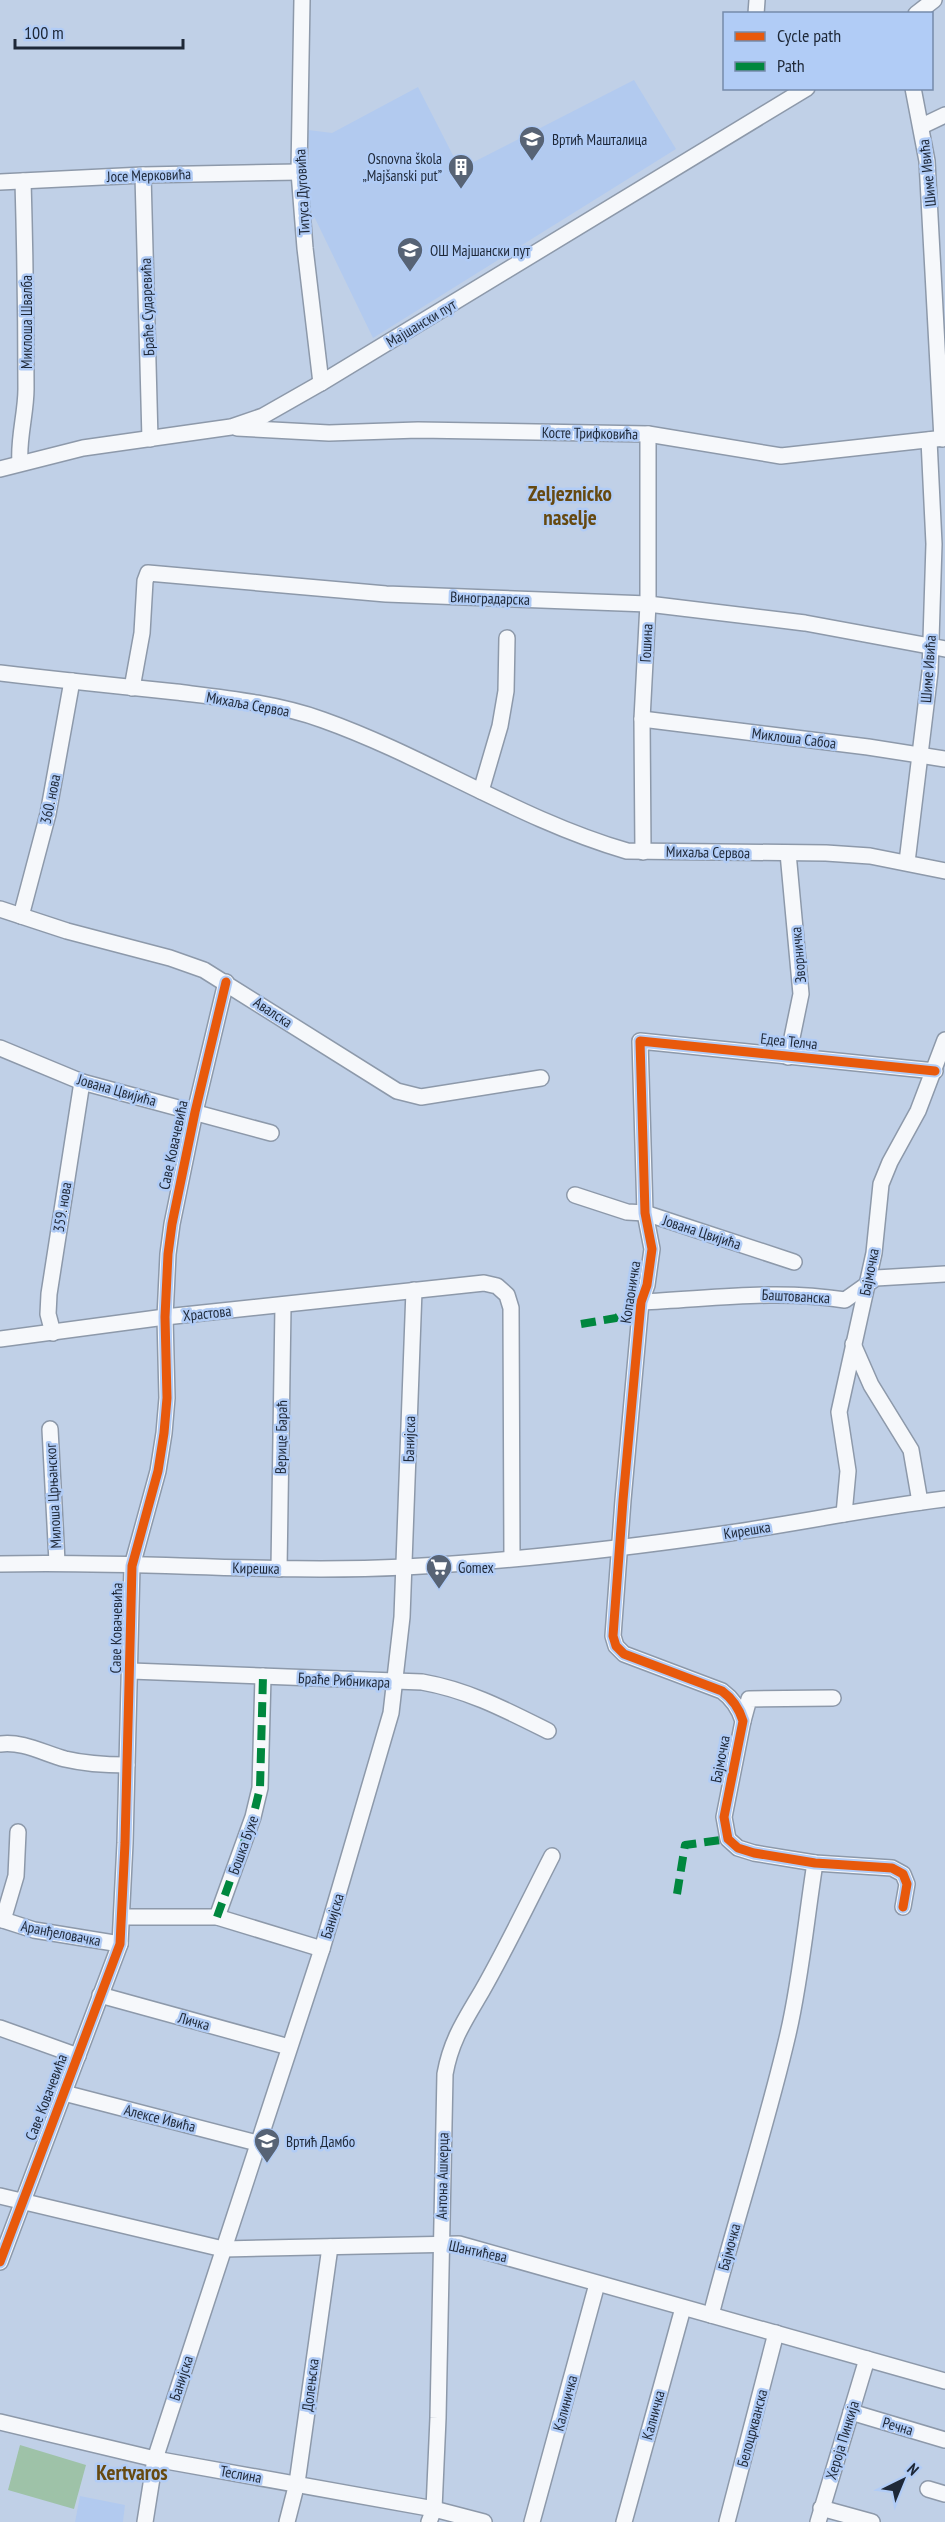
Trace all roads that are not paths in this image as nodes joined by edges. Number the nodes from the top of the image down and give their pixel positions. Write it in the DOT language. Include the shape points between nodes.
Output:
graph roads {
  1 [pos="302,0"];
  2 [pos="934,0"];
  3 [pos="919,12"];
  4 [pos="779,90"];
  5 [pos="804,90"];
  6 [pos="913,90"];
  7 [pos="784,103"];
  8 [pos="945,115"];
  9 [pos="922,126"];
  10 [pos="299,172"];
  11 [pos="143,175"];
  12 [pos="23,181"];
  13 [pos="0,182"];
  14 [pos="939,238"];
  15 [pos="321,383"];
  16 [pos="231,427"];
  17 [pos="648,434"];
  18 [pos="150,439"];
  19 [pos="939,439"];
  20 [pos="20,462"];
  21 [pos="0,469"];
  22 [pos="939,545"];
  23 [pos="648,604"];
  24 [pos="507,638"];
  25 [pos="938,647"];
  26 [pos="0,673"];
  27 [pos="72,681"];
  28 [pos="132,688"];
  29 [pos="642,719"];
  30 [pos="919,753"];
  31 [pos="945,759"];
  32 [pos="481,791"];
  33 [pos="643,852"];
  34 [pos="788,853"];
  35 [pos="908,862"];
  36 [pos="945,872"];
  37 [pos="0,909"];
  38 [pos="21,915"];
  39 [pos="226,982"];
  40 [pos="945,1040"];
  41 [pos="640,1041"];
  42 [pos="0,1048"];
  43 [pos="788,1057"];
  44 [pos="935,1071"];
  45 [pos="541,1078"];
  46 [pos="82,1082"];
  47 [pos="195,1112"];
  48 [pos="271,1133"];
  49 [pos="575,1196"];
  50 [pos="645,1213"];
  51 [pos="794,1262"];
  52 [pos="945,1274"];
  53 [pos="867,1282"];
  54 [pos="414,1290"];
  55 [pos="641,1302"];
  56 [pos="283,1306"];
  57 [pos="165,1317"];
  58 [pos="53,1333"];
  59 [pos="0,1340"];
  60 [pos="853,1344"];
  61 [pos="50,1429"];
  62 [pos="945,1499"];
  63 [pos="920,1502"];
  64 [pos="844,1514"];
  65 [pos="620,1547"];
  66 [pos="512,1558"];
  67 [pos="57,1562"];
  68 [pos="0,1564"];
  69 [pos="132,1566"];
  70 [pos="405,1567"];
  71 [pos="279,1569"];
  72 [pos="131,1671"];
  73 [pos="263,1676"];
  74 [pos="395,1683"];
  75 [pos="732,1698"];
  76 [pos="833,1698"];
  77 [pos="749,1699"];
  78 [pos="743,1721"];
  79 [pos="548,1731"];
  80 [pos="0,1743"];
  81 [pos="127,1766"];
  82 [pos="18,1832"];
  83 [pos="552,1856"];
  84 [pos="815,1863"];
  85 [pos="903,1907"];
  86 [pos="122,1917"];
  87 [pos="217,1917"];
  88 [pos="1,1920"];
  89 [pos="120,1944"];
  90 [pos="322,1949"];
  91 [pos="100,1995"];
  92 [pos="0,2028"];
  93 [pos="289,2047"];
  94 [pos="78,2056"];
  95 [pos="64,2093"];
  96 [pos="257,2143"];
  97 [pos="0,2196"];
  98 [pos="21,2202"];
  99 [pos="441,2243"];
  100 [pos="330,2247"];
  101 [pos="223,2249"];
  102 [pos="0,2262"];
  103 [pos="597,2284"];
  104 [pos="683,2308"];
  105 [pos="711,2315"];
  106 [pos="776,2333"];
  107 [pos="867,2359"];
  108 [pos="945,2381"];
  109 [pos="851,2412"];
  110 [pos="0,2422"];
  111 [pos="945,2440"];
  112 [pos="155,2458"];
  113 [pos="297,2483"];
  114 [pos="928,2489"];
  115 [pos="945,2494"];
  116 [pos="432,2515"];
  117 [pos="820,2515"];
  118 [pos="145,2522"];
  119 [pos="287,2522"];
  120 [pos="484,2522"];
  121 [pos="532,2522"];
  122 [pos="624,2522"];
  123 [pos="727,2522"];
  124 [pos="872,2522"];
  1 -- 10 [label="street, Титуса Дуговића"];
  2 -- 3 [label="street"];
  4 -- 7 [label="street"];
  5 -- 7 [label="street, Мајшански пут"];
  6 -- 9 [label="street, Шиме Ивића"];
  7 -- 15 [label="street, Мајшански пут"];
  8 -- 9 [label="street"];
  9 -- 14 [label="street, Шиме Ивића"];
  10 -- 11 [label="street, Јосе Мерковића"];
  10 -- 15 [label="street, Титуса Дуговића"];
  11 -- 12 [label="street, Јосе Мерковића"];
  11 -- 18 [label="street, Браће Сударевића"];
  12 -- 13 [label="street, Јосе Мерковића"];
  12 -- 20 [label="street, Миклоша Швалба" via="26,389"];
  14 -- 19 [label="street, Шиме Ивића"];
  15 -- 16 [label="street, Мајшански пут" via="263,416"];
  16 -- 17 [label="street, Косте Трифковића" via="329,433 418,430"];
  16 -- 18 [label="street, Мајшански пут"];
  17 -- 19 [label="street, Косте Трифковића" via="781,456"];
  17 -- 23 [label="street, Гошина"];
  18 -- 20 [label="street, Мајшански пут"];
  19 -- 22 [label="street, Шиме Ивића"];
  20 -- 21 [label="street, Мајшански пут"];
  22 -- 25 [label="street, Шиме Ивића"];
  23 -- 25 [label="street, Виноградарска" via="805,623"];
  23 -- 28 [label="street, Виноградарска" via="386,594 148,573"];
  23 -- 29 [label="street, Гошина"];
  24 -- 32 [label="street" via="506,691"];
  25 -- 30 [label="street, Шиме Ивића" via="930,672"];
  26 -- 27 [label="street, Михаља Сервоа"];
  27 -- 28 [label="street, Михаља Сервоа"];
  27 -- 38 [label="street, 360. нова" via="48,813"];
  28 -- 32 [label="street, Михаља Сервоа" via="274,707 321,719"];
  29 -- 30 [label="street, Миклоша Сабоа"];
  29 -- 33 [label="street, Гошина"];
  30 -- 31 [label="street, Миклоша Сабоа"];
  30 -- 35 [label="street, Шиме Ивића"];
  32 -- 33 [label="street, Михаља Сервоа" via="601,843"];
  33 -- 34 [label="street, Михаља Сервоа"];
  34 -- 35 [label="street, Михаља Сервоа" via="870,856"];
  34 -- 43 [label="street, Зворничка" via="801,994"];
  35 -- 36 [label="street, Михаља Сервоа"];
  37 -- 38 [label="street, Авалска"];
  38 -- 39 [label="street, Авалска" via="170,958"];
  39 -- 45 [label="street, Авалска" via="398,1091 421,1097"];
  39 -- 47 [label="street, Саве Ковачевића"];
  40 -- 44 [label="street, Бајмочка"];
  41 -- 43 [label="street, Едеа Телча"];
  41 -- 50 [label="street, Копаоничка"];
  42 -- 46 [label="street, Јована Цвијића"];
  43 -- 44 [label="street, Едеа Телча"];
  44 -- 53 [label="street, Бајмочка" via="881,1184"];
  46 -- 47 [label="street, Јована Цвијића"];
  46 -- 58 [label="street, 359. нова" via="49,1294 48,1314"];
  47 -- 48 [label="street, Јована Цвијића"];
  47 -- 57 [label="street, Саве Ковачевића" via="172,1224"];
  49 -- 50 [label="street, Јована Цвијића" via="627,1212"];
  50 -- 51 [label="street, Јована Цвијића"];
  50 -- 55 [label="street, Копаоничка" via="652,1249 648,1285"];
  52 -- 53 [label="street, Баштованска" via="876,1278"];
  53 -- 55 [label="street, Баштованска" via="845,1300 812,1295 745,1294"];
  53 -- 60 [label="street, Бајмочка"];
  54 -- 56 [label="street, Храстова"];
  54 -- 66 [label="street" via="484,1283 497,1286 507,1295 511,1308"];
  54 -- 70 [label="street, Банијска"];
  55 -- 65 [label="street, Копаоничка"];
  56 -- 57 [label="street, Храстова"];
  56 -- 71 [label="street, Верице Бараћ"];
  57 -- 58 [label="street, Храстова"];
  57 -- 69 [label="street, Саве Ковачевића" via="164,1433 158,1471"];
  58 -- 59 [label="street, Храстова"];
  60 -- 63 [label="street" via="871,1385 911,1450"];
  60 -- 64 [label="street, Бајмочка" via="839,1412 848,1471"];
  61 -- 67 [label="street, Милоша Црњанског"];
  62 -- 63 [label="street, Кирешка"];
  63 -- 64 [label="street, Кирешка"];
  64 -- 65 [label="street, Кирешка"];
  65 -- 66 [label="street, Кирешка"];
  65 -- 75 [label="street" via="613,1636 616,1646 631,1658"];
  66 -- 70 [label="street, Кирешка"];
  67 -- 68 [label="street, Кирешка"];
  67 -- 69 [label="street, Кирешка"];
  69 -- 71 [label="street, Кирешка"];
  69 -- 72 [label="street, Саве Ковачевића"];
  70 -- 71 [label="street, Кирешка"];
  70 -- 74 [label="street, Банијска"];
  72 -- 73 [label="street, Браће Рибникара"];
  72 -- 81 [label="street, Саве Ковачевића"];
  73 -- 74 [label="street, Браће Рибникара"];
  73 -- 87 [label="street, Бошка Бухе" via="260,1788 254,1817"];
  74 -- 79 [label="street, Браће Рибникара" via="451,1687"];
  74 -- 90 [label="street, Банијска" via="392,1713"];
  75 -- 77 [label="street"];
  75 -- 78 [label="street, Бајмочка"];
  76 -- 77 [label="street"];
  77 -- 78 [label="street, Бајмочка"];
  78 -- 84 [label="street, Бајмочка" via="724,1817 728,1839 738,1848"];
  80 -- 81 [label="street" via="31,1747 94,1765"];
  81 -- 86 [label="street, Саве Ковачевића"];
  82 -- 88 [label="street, Аранђеловачка" via="16,1876"];
  83 -- 99 [label="street, Антона Ашкерца" via="449,2050 443,2092"];
  84 -- 85 [label="street, Бајмочка" via="892,1868 903,1874 907,1884"];
  84 -- 105 [label="street, Бајмочка" via="789,2030"];
  86 -- 87 [label="street"];
  86 -- 89 [label="street, Саве Ковачевића"];
  87 -- 90 [label="street"];
  88 -- 89 [label="street, Аранђеловачка" via="33,1930"];
  89 -- 91 [label="street, Саве Ковачевића"];
  90 -- 93 [label="street, Банијска"];
  91 -- 93 [label="street, Личка"];
  91 -- 94 [label="street, Саве Ковачевића"];
  92 -- 94 [label="street"];
  93 -- 96 [label="street, Банијска"];
  94 -- 95 [label="street, Саве Ковачевића"];
  95 -- 96 [label="street, Алексе Ивића"];
  95 -- 98 [label="street, Саве Ковачевића"];
  96 -- 101 [label="street, Банијска"];
  97 -- 98 [label="street, Шантићева"];
  98 -- 101 [label="street, Шантићева"];
  98 -- 102 [label="street, Саве Ковачевића"];
  99 -- 100 [label="street, Шантићева"];
  99 -- 103 [label="street, Шантићева" via="482,2249"];
  99 -- 116 [label="street, Антона Ашкерца"];
  100 -- 101 [label="street, Шантићева"];
  100 -- 113 [label="street, Долењска"];
  101 -- 112 [label="street, Банијска"];
  103 -- 104 [label="street, Шантићева"];
  103 -- 121 [label="street, Калиничка"];
  104 -- 105 [label="street, Шантићева"];
  104 -- 122 [label="street, Калничка"];
  105 -- 106 [label="street, Шантићева"];
  106 -- 107 [label="street, Шантићева"];
  106 -- 123 [label="street, Белоцркванска"];
  107 -- 108 [label="street, Шантићева"];
  107 -- 109 [label="street, Хероја Пинкија"];
  109 -- 111 [label="street, Речна"];
  109 -- 117 [label="street, Хероја Пинкија"];
  110 -- 112 [label="street, Теслина"];
  112 -- 113 [label="street, Теслина"];
  112 -- 118 [label="street, Банијска"];
  113 -- 116 [label="street, Теслина"];
  113 -- 119 [label="street, Долењска"];
  114 -- 115 [label="street"];
  116 -- 120 [label="street, Теслина"];
  117 -- 124 [label="street"];
}
